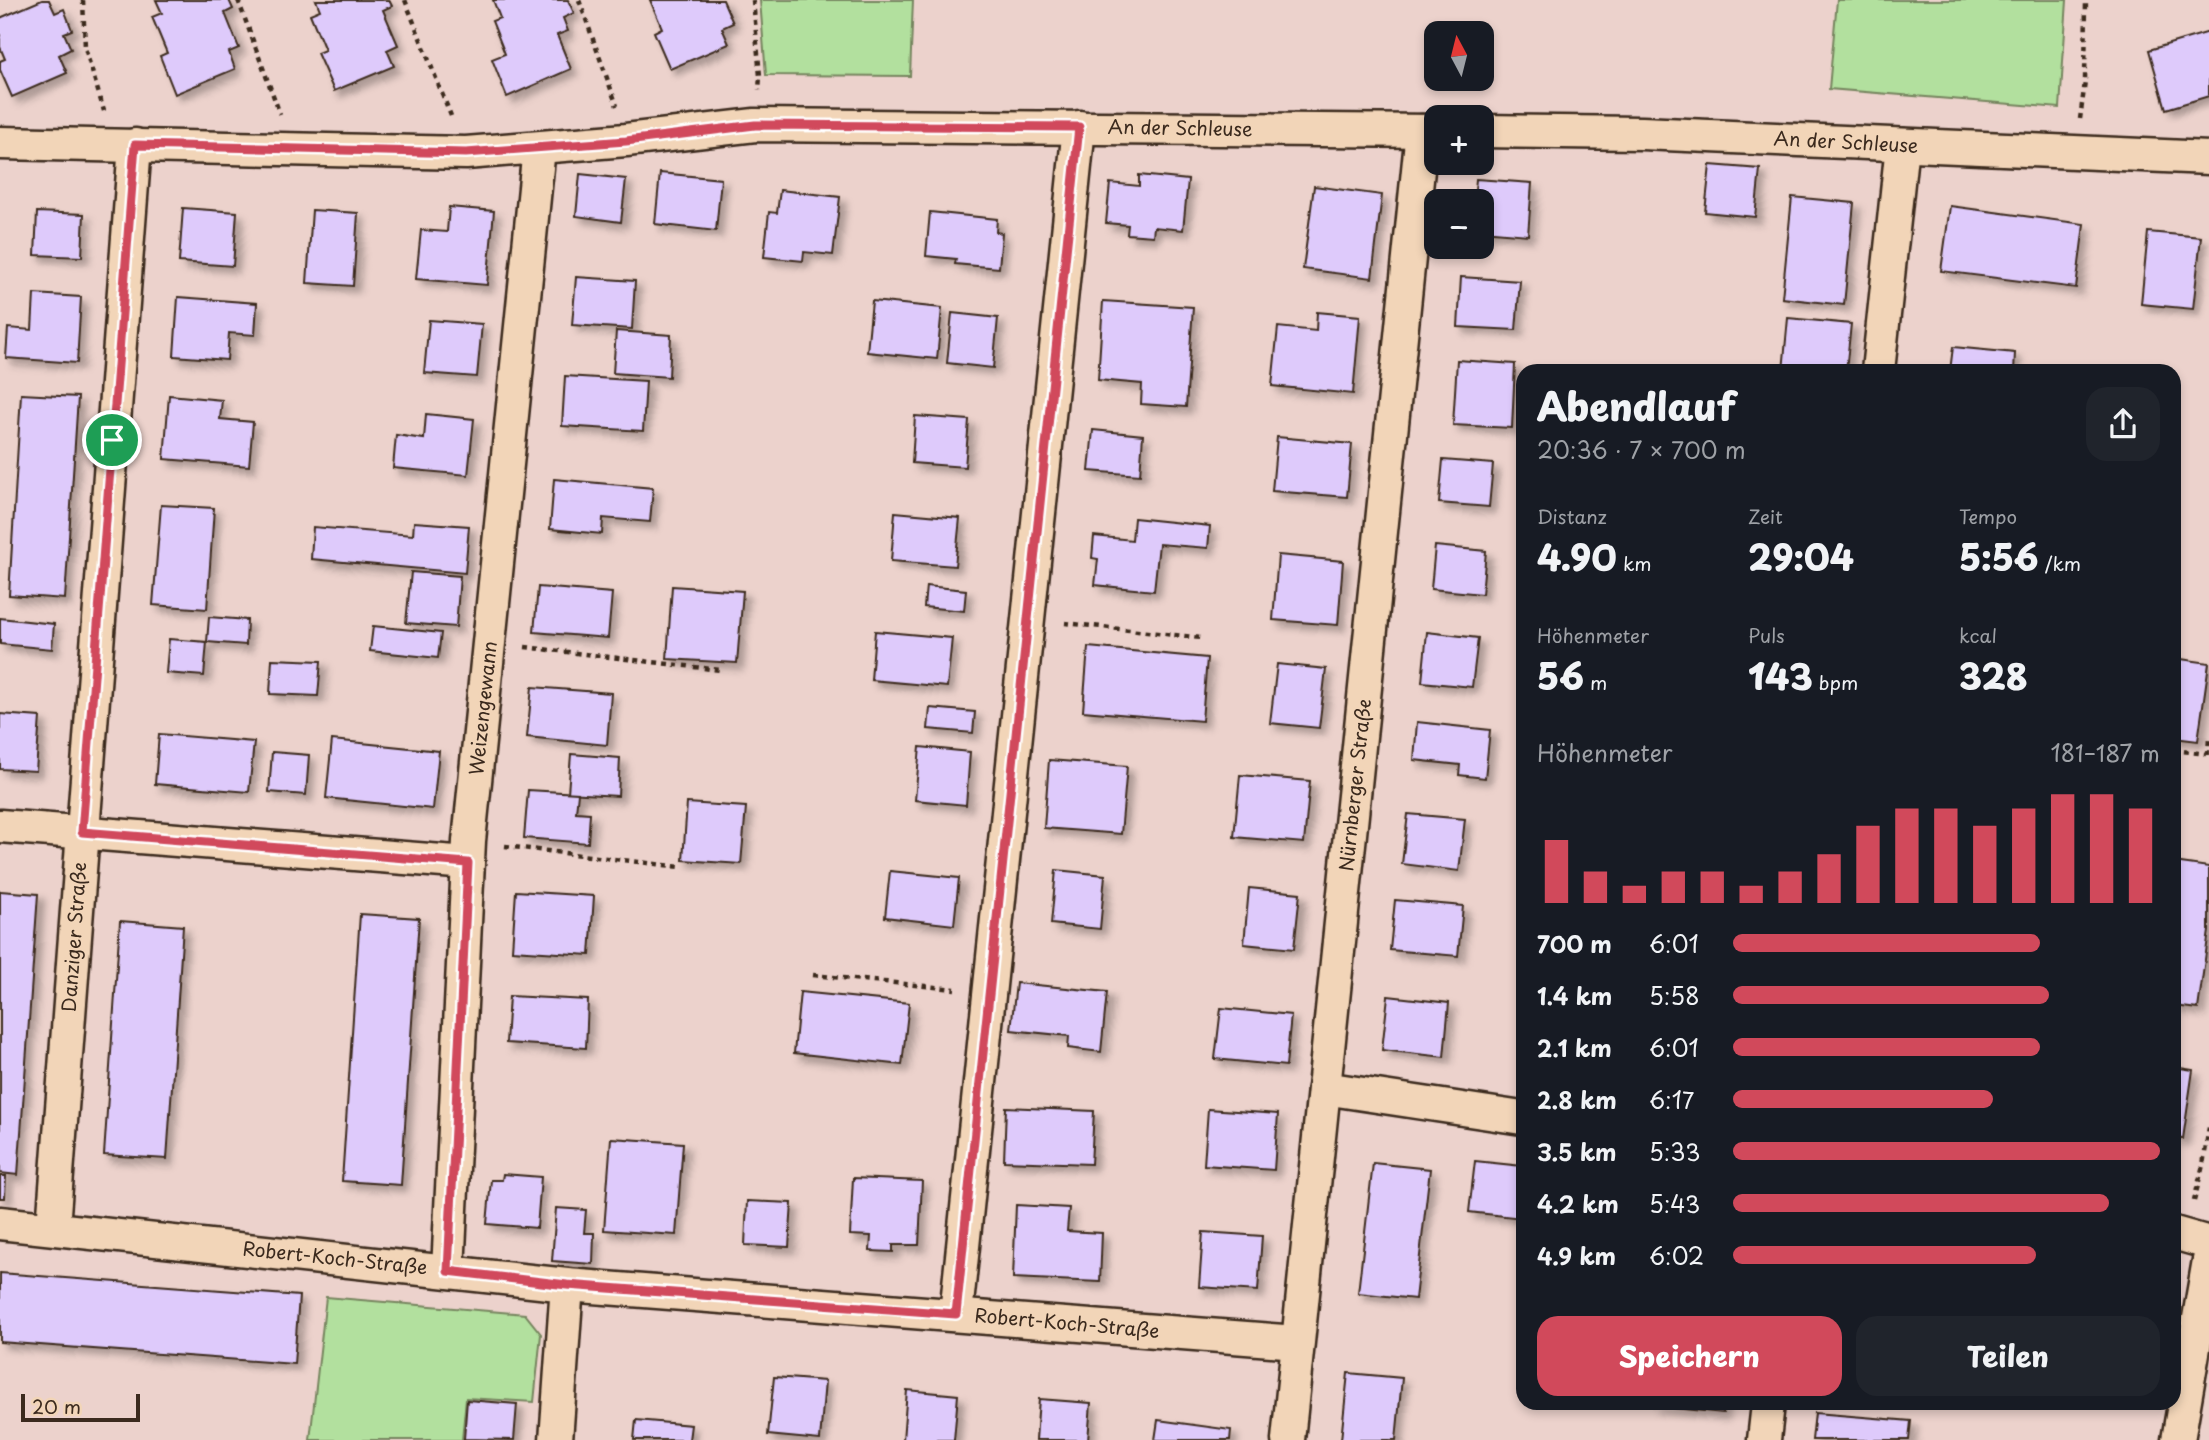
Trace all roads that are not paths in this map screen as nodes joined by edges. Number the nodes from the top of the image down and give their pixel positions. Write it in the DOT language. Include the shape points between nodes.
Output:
graph roads {
  1 [pos="1079,127"];
  2 [pos="1424,131"];
  3 [pos="1494,131"];
  4 [pos="0,143"];
  5 [pos="135,145"];
  6 [pos="1902,145"];
  7 [pos="539,148"];
  8 [pos="2209,158"];
  9 [pos="1424,175"];
  10 [pos="1879,364"];
  11 [pos="0,826"];
  12 [pos="82,832"];
  13 [pos="469,852"];
  14 [pos="1324,1088"];
  15 [pos="1516,1117"];
  16 [pos="0,1223"];
  17 [pos="53,1227"];
  18 [pos="2209,1260"];
  19 [pos="448,1271"];
  20 [pos="567,1285"];
  21 [pos="956,1314"];
  22 [pos="1297,1342"];
  23 [pos="1767,1410"];
  24 [pos="556,1440"];
  25 [pos="1288,1440"];
  26 [pos="1764,1440"];
  27 [pos="2178,1440"];
  1 -- 2 [label="street, An der Schleuse"];
  1 -- 7 [label="street, An der Schleuse" via="755,125"];
  1 -- 21 [label="street"];
  3 -- 6 [label="street, An der Schleuse"];
  4 -- 5 [label="street, An der Schleuse"];
  5 -- 7 [label="street, An der Schleuse" via="466,153"];
  5 -- 12 [label="street, Danziger Straße"];
  6 -- 8 [label="street, An der Schleuse"];
  6 -- 10 [label="street"];
  7 -- 13 [label="street, Weizengewann"];
  9 -- 14 [label="street, Nürnberger Straße"];
  11 -- 12 [label="street"];
  12 -- 13 [label="street"];
  12 -- 17 [label="street, Danziger Straße"];
  13 -- 19 [label="street, Weizengewann"];
  14 -- 15 [label="street"];
  14 -- 22 [label="street, Nürnberger Straße"];
  16 -- 17 [label="street, Robert-Koch-Straße"];
  17 -- 19 [label="street, Robert-Koch-Straße"];
  18 -- 27 [label="street"];
  19 -- 20 [label="street, Robert-Koch-Straße"];
  20 -- 21 [label="street, Robert-Koch-Straße"];
  20 -- 24 [label="street"];
  21 -- 22 [label="street, Robert-Koch-Straße"];
  22 -- 25 [label="street, Nürnberger Straße"];
  23 -- 26 [label="street"];
}
